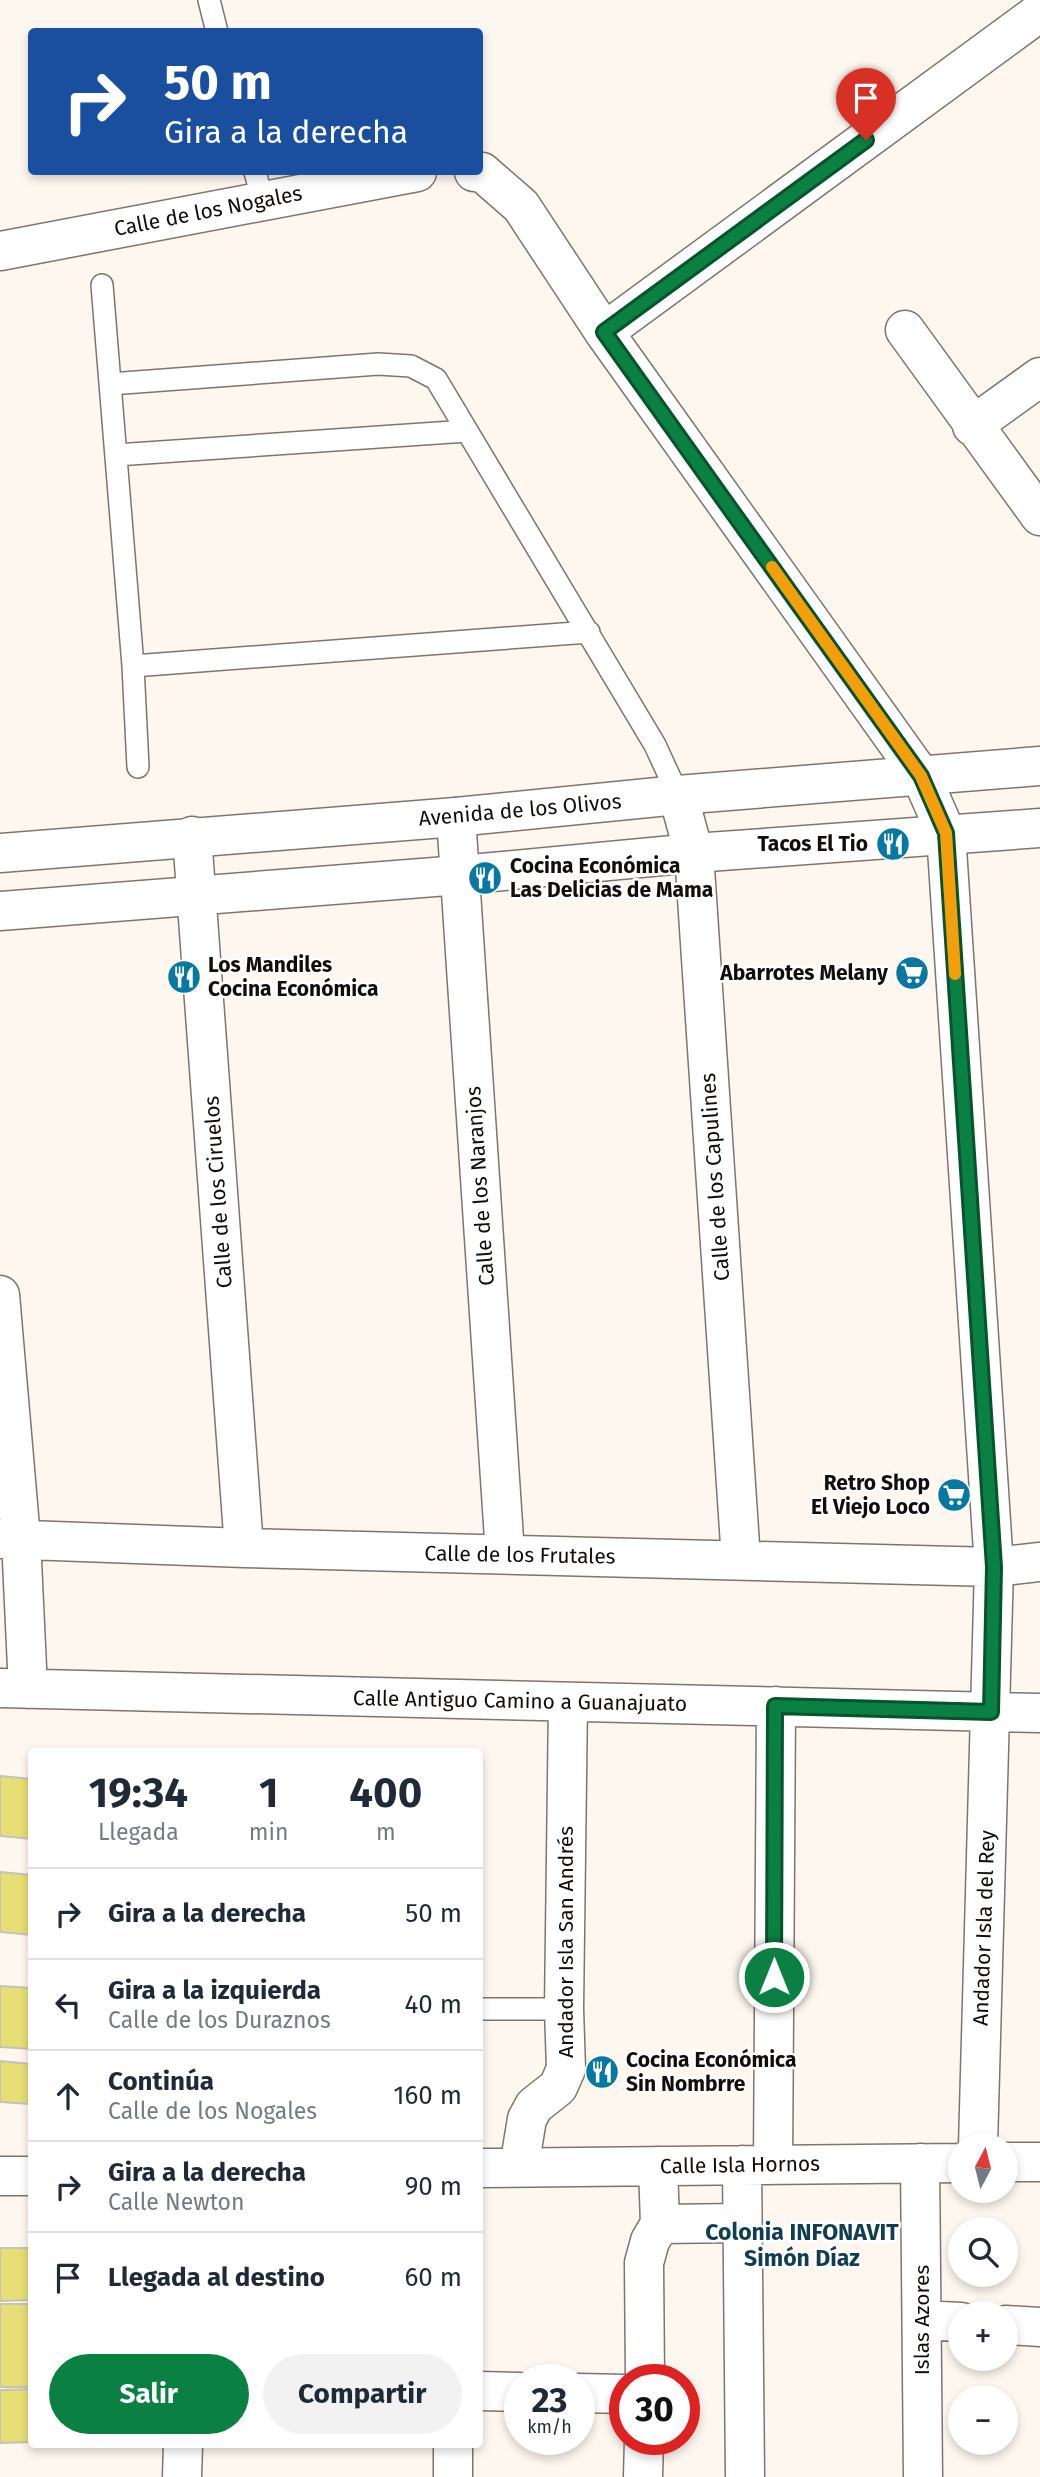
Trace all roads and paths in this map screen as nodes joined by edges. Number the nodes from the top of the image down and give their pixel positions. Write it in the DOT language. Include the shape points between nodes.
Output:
graph roads {
  1 [pos="209,0"];
  2 [pos="1040,12"];
  3 [pos="216,28"];
  4 [pos="483,173"];
  5 [pos="383,175"];
  6 [pos="259,186"];
  7 [pos="0,251"];
  8 [pos="102,285"];
  9 [pos="905,330"];
  10 [pos="604,332"];
  11 [pos="1040,377"];
  12 [pos="110,384"];
  13 [pos="972,426"];
  14 [pos="467,431"];
  15 [pos="116,454"];
  16 [pos="1040,516"];
  17 [pos="589,632"];
  18 [pos="133,666"];
  19 [pos="1040,766"];
  20 [pos="138,767"];
  21 [pos="921,776"];
  22 [pos="678,795"];
  23 [pos="456,817"];
  24 [pos="1040,828"];
  25 [pos="946,833"];
  26 [pos="192,836"];
  27 [pos="0,853"];
  28 [pos="694,853"];
  29 [pos="460,875"];
  30 [pos="197,896"];
  31 [pos="0,911"];
  32 [pos="0,1295"];
  33 [pos="10,1539"];
  34 [pos="244,1548"];
  35 [pos="505,1554"];
  36 [pos="741,1560"];
  37 [pos="1040,1562"];
  38 [pos="994,1567"];
  39 [pos="14,1688"];
  40 [pos="568,1702"];
  41 [pos="775,1706"];
  42 [pos="991,1712"];
  43 [pos="1040,1713"];
  44 [pos="483,2009"];
  45 [pos="564,2010"];
  46 [pos="978,2133"];
  47 [pos="1018,2162"];
  48 [pos="1040,2162"];
  49 [pos="920,2163"];
  50 [pos="948,2163"];
  51 [pos="757,2165"];
  52 [pos="519,2166"];
  53 [pos="658,2166"];
  54 [pos="483,2168"];
  55 [pos="0,2176"];
  56 [pos="28,2176"];
  57 [pos="742,2223"];
  58 [pos="660,2224"];
  59 [pos="922,2320"];
  60 [pos="948,2321"];
  61 [pos="1018,2326"];
  62 [pos="1040,2328"];
  63 [pos="645,2364"];
  64 [pos="483,2390"];
  65 [pos="504,2391"];
  66 [pos="183,2448"];
  67 [pos="453,2448"];
  68 [pos="644,2455"];
  69 [pos="182,2477"];
  70 [pos="453,2477"];
  71 [pos="643,2477"];
  72 [pos="745,2477"];
  73 [pos="923,2477"];
  1 -- 3 [label="lane"];
  2 -- 10 [label="street"];
  4 -- 10 [label="street" via="521,206"];
  5 -- 6 [label="street, Calle de los Nogales"];
  6 -- 7 [label="street, Calle de los Nogales"];
  8 -- 12 [label="lane"];
  9 -- 13 [label="street"];
  10 -- 21 [label="street"];
  11 -- 13 [label="street"];
  12 -- 14 [label="lane" via="378,364 411,366 436,379"];
  12 -- 15 [label="lane"];
  13 -- 16 [label="street"];
  14 -- 15 [label="lane"];
  14 -- 17 [label="lane"];
  15 -- 18 [label="lane"];
  17 -- 18 [label="lane"];
  17 -- 22 [label="lane" via="656,745"];
  18 -- 20 [label="lane"];
  19 -- 21 [label="street, Avenida de los Olivos"];
  21 -- 22 [label="street, Avenida de los Olivos"];
  21 -- 25 [label="street, Andador Isla del Rey"];
  22 -- 23 [label="street, Avenida de los Olivos"];
  22 -- 28 [label="street, Calle de los Capulines"];
  23 -- 26 [label="street, Avenida de los Olivos"];
  23 -- 29 [label="street, Calle de los Naranjos"];
  24 -- 25 [label="street"];
  25 -- 28 [label="street"];
  25 -- 38 [label="street, Andador Isla del Rey"];
  26 -- 27 [label="street, Avenida de los Olivos"];
  26 -- 30 [label="street, Calle de los Ciruelos"];
  28 -- 29 [label="street"];
  28 -- 36 [label="street, Calle de los Capulines"];
  29 -- 30 [label="street"];
  29 -- 35 [label="street, Calle de los Naranjos"];
  30 -- 31 [label="street"];
  30 -- 34 [label="street, Calle de los Ciruelos"];
  32 -- 33 [label="street"];
  33 -- 34 [label="street, Calle de los Frutales"];
  33 -- 39 [label="street"];
  34 -- 35 [label="street, Calle de los Frutales"];
  35 -- 36 [label="street, Calle de los Frutales"];
  36 -- 38 [label="street, Calle de los Frutales"];
  37 -- 38 [label="street, Calle de los Frutales"];
  38 -- 42 [label="street, Andador Isla del Rey"];
  39 -- 40 [label="street, Calle Antiguo Camino a Guanajuato"];
  40 -- 41 [label="street, Calle Antiguo Camino a Guanajuato"];
  40 -- 45 [label="street, Andador Isla San Andrés"];
  41 -- 42 [label="street, Calle Antiguo Camino a Guanajuato"];
  41 -- 51 [label="street"];
  42 -- 43 [label="street, Calle Antiguo Camino a Guanajuato"];
  42 -- 46 [label="street, Andador Isla del Rey"];
  44 -- 45 [label="lane"];
  45 -- 52 [label="street, Andador Isla San Andrés" via="566,2070 558,2087 534,2106 527,2119"];
  47 -- 48 [label="street"];
  49 -- 50 [label="street, Calle Isla Hornos"];
  49 -- 51 [label="street, Calle Isla Hornos"];
  49 -- 59 [label="street, Islas Azores"];
  51 -- 53 [label="street, Calle Isla Hornos"];
  51 -- 57 [label="street"];
  52 -- 53 [label="street, Calle Isla Hornos"];
  52 -- 54 [label="street, Calle Isla Hornos"];
  53 -- 58 [label="street"];
  55 -- 56 [label="street"];
  57 -- 58 [label="street"];
  57 -- 72 [label="street"];
  58 -- 63 [label="street" via="644,2263"];
  59 -- 60 [label="street"];
  59 -- 73 [label="street, Islas Azores"];
  61 -- 62 [label="street"];
  64 -- 65 [label="street"];
  66 -- 69 [label="street"];
  67 -- 70 [label="street"];
  68 -- 71 [label="street"];
}
